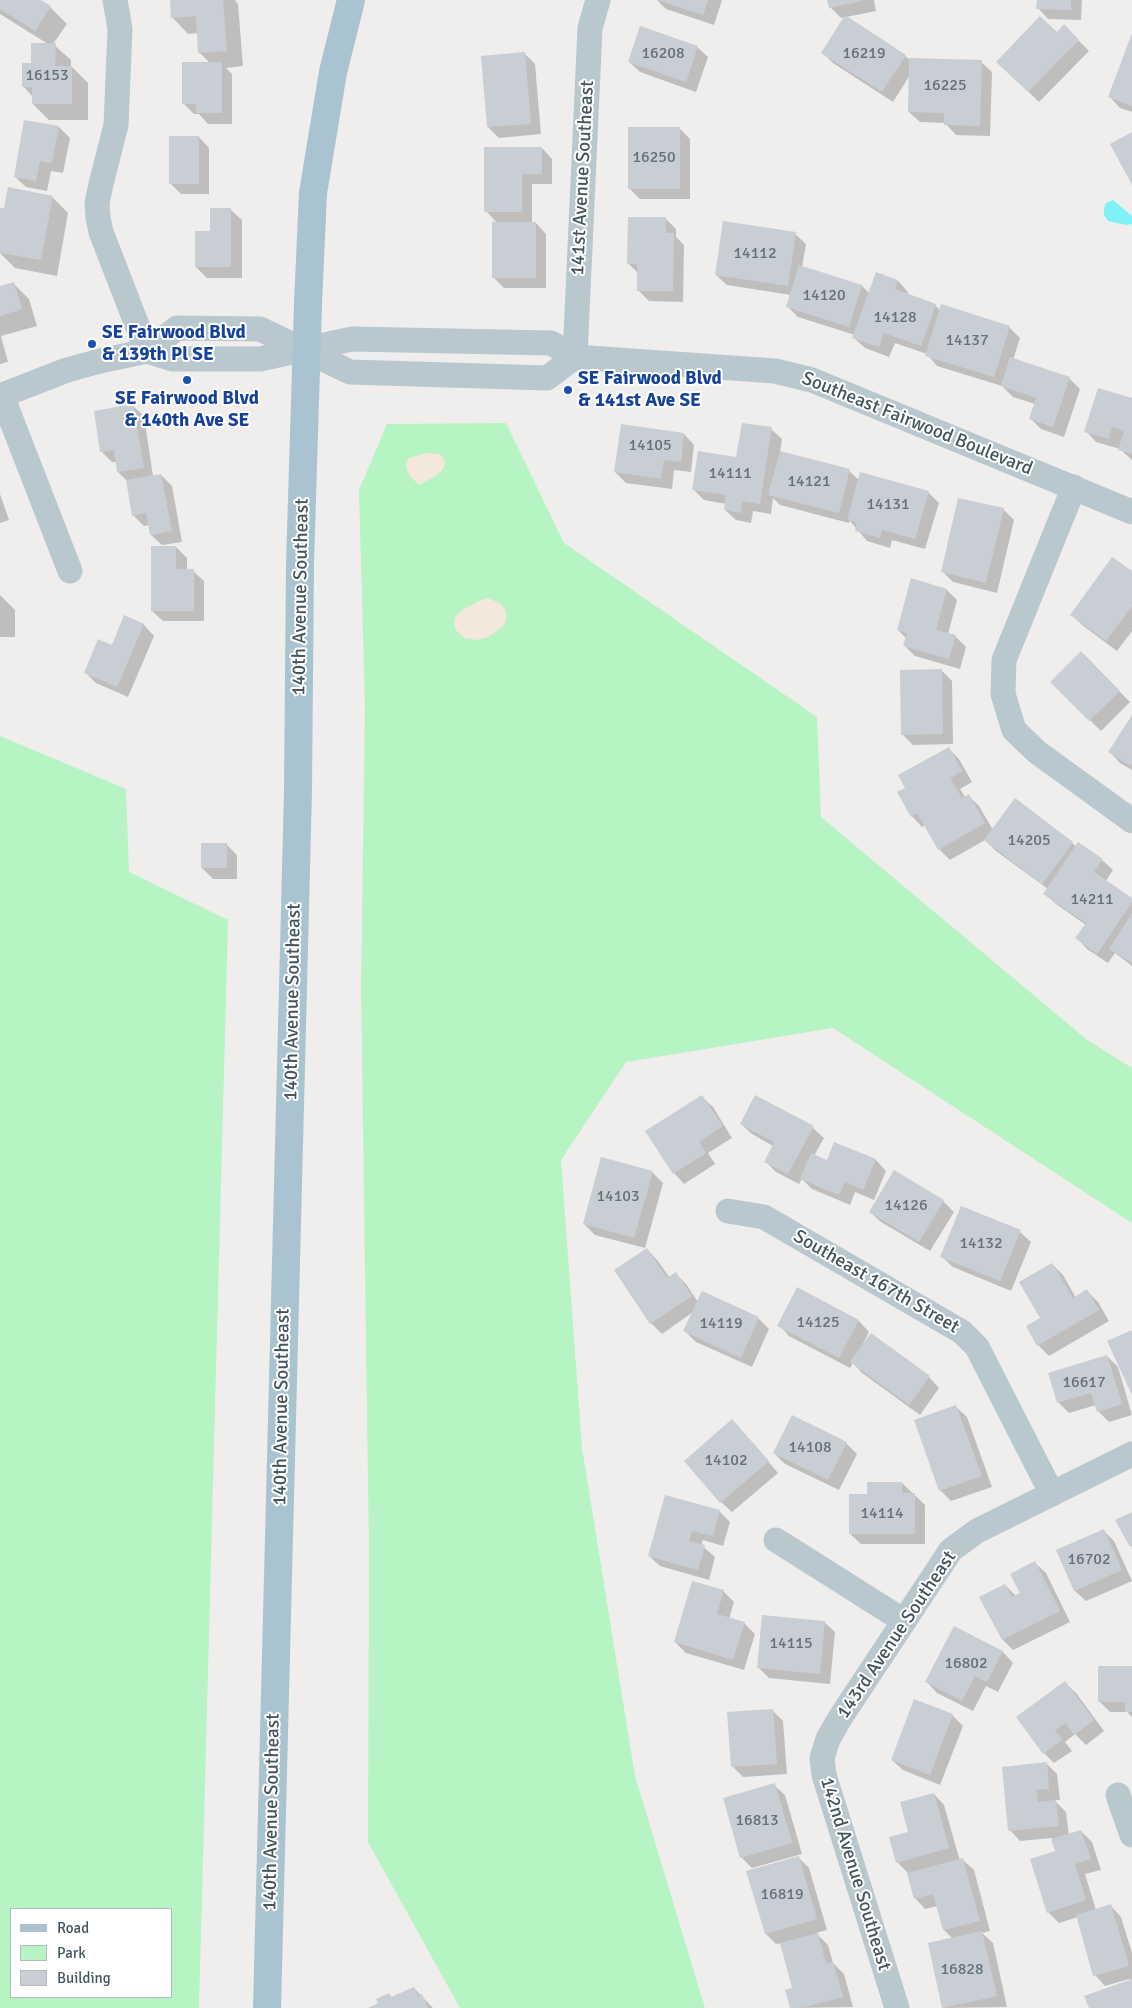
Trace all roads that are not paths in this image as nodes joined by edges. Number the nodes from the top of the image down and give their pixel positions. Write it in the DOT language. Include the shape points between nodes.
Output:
graph roads {
  1 [pos="114,0"];
  2 [pos="351,0"];
  3 [pos="598,0"];
  4 [pos="306,350"];
  5 [pos="147,351"];
  6 [pos="575,357"];
  7 [pos="1,396"];
  8 [pos="1074,487"];
  9 [pos="1132,512"];
  10 [pos="70,571"];
  11 [pos="1132,821"];
  12 [pos="728,1211"];
  13 [pos="1132,1454"];
  14 [pos="1052,1494"];
  15 [pos="776,1540"];
  16 [pos="904,1620"];
  17 [pos="828,1739"];
  18 [pos="1118,1795"];
  19 [pos="1132,1835"];
  20 [pos="267,2008"];
  21 [pos="896,2008"];
  1 -- 5 [label="street" via="120,28 116,125 97,203 98,218"];
  2 -- 4 [label="main road, 140th Avenue Southeast" via="333,72 313,193"];
  3 -- 6 [label="street, 141st Avenue Southeast" via="590,28"];
  4 -- 5 [label="street" via="260,329 177,328"];
  4 -- 6 [label="street, Southeast Fairwood Boulevard" via="352,339 551,343"];
  4 -- 6 [label="street" via="350,372 527,378 547,378"];
  4 -- 20 [label="main road, 140th Avenue Southeast"];
  5 -- 7 [label="street" via="67,370"];
  6 -- 8 [label="street, Southeast Fairwood Boulevard" via="775,371 812,380"];
  7 -- 10 [label="street"];
  8 -- 9 [label="street, Southeast Fairwood Boulevard"];
  8 -- 11 [label="street" via="1004,660 1003,694 1014,730 1037,752"];
  12 -- 14 [label="street, Southeast 167th Street" via="764,1217 962,1332 977,1347"];
  13 -- 14 [label="street, 143rd Avenue Southeast"];
  14 -- 16 [label="street, 143rd Avenue Southeast" via="977,1531 951,1550"];
  15 -- 16 [label="street"];
  16 -- 17 [label="street, 143rd Avenue Southeast"];
  17 -- 21 [label="street, 142nd Avenue Southeast" via="822,1758 824,1775"];
  18 -- 19 [label="street"];
}
